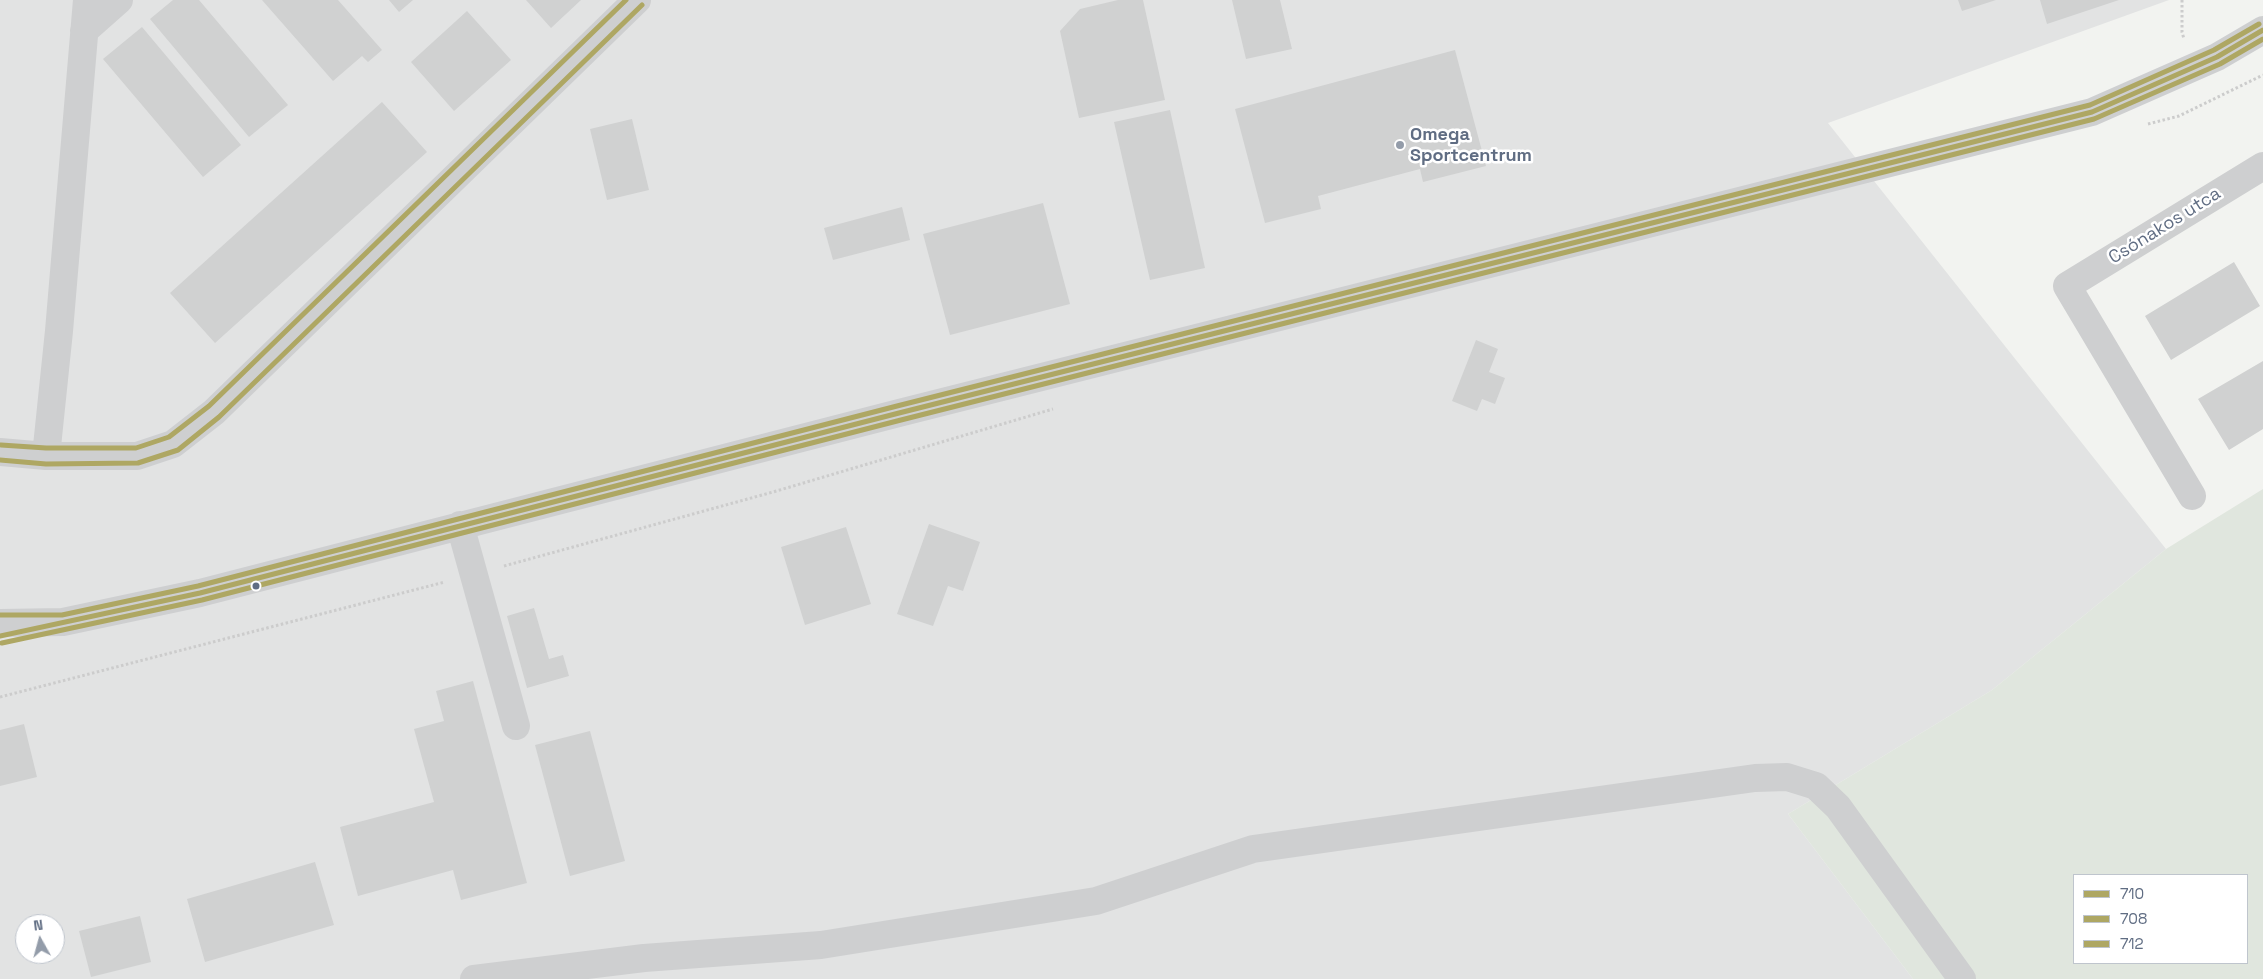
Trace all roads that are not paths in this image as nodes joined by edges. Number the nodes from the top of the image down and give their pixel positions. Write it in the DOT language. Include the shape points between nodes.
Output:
graph roads {
  1 [pos="87,0"];
  2 [pos="119,0"];
  3 [pos="637,0"];
  4 [pos="2263,30"];
  5 [pos="84,32"];
  6 [pos="2263,166"];
  7 [pos="0,452"];
  8 [pos="46,456"];
  9 [pos="2192,496"];
  10 [pos="460,526"];
  11 [pos="64,622"];
  12 [pos="0,623"];
  13 [pos="0,636"];
  14 [pos="516,726"];
  15 [pos="474,979"];
  16 [pos="1962,979"];
  1 -- 5 [label="street"];
  2 -- 5 [label="street"];
  3 -- 8 [label="street" via="214,412 174,444 137,456"];
  4 -- 10 [label="street" via="2217,57 2092,112"];
  5 -- 8 [label="street"];
  6 -- 9 [label="street, Csónakos utca" via="2067,286"];
  7 -- 8 [label="street"];
  10 -- 11 [label="street" via="200,593"];
  10 -- 14 [label="street"];
  11 -- 12 [label="street"];
  11 -- 13 [label="street"];
  15 -- 16 [label="street" via="644,958 822,945 1096,901 1253,849 1755,778 1787,777 1816,786 1838,807"];
}
